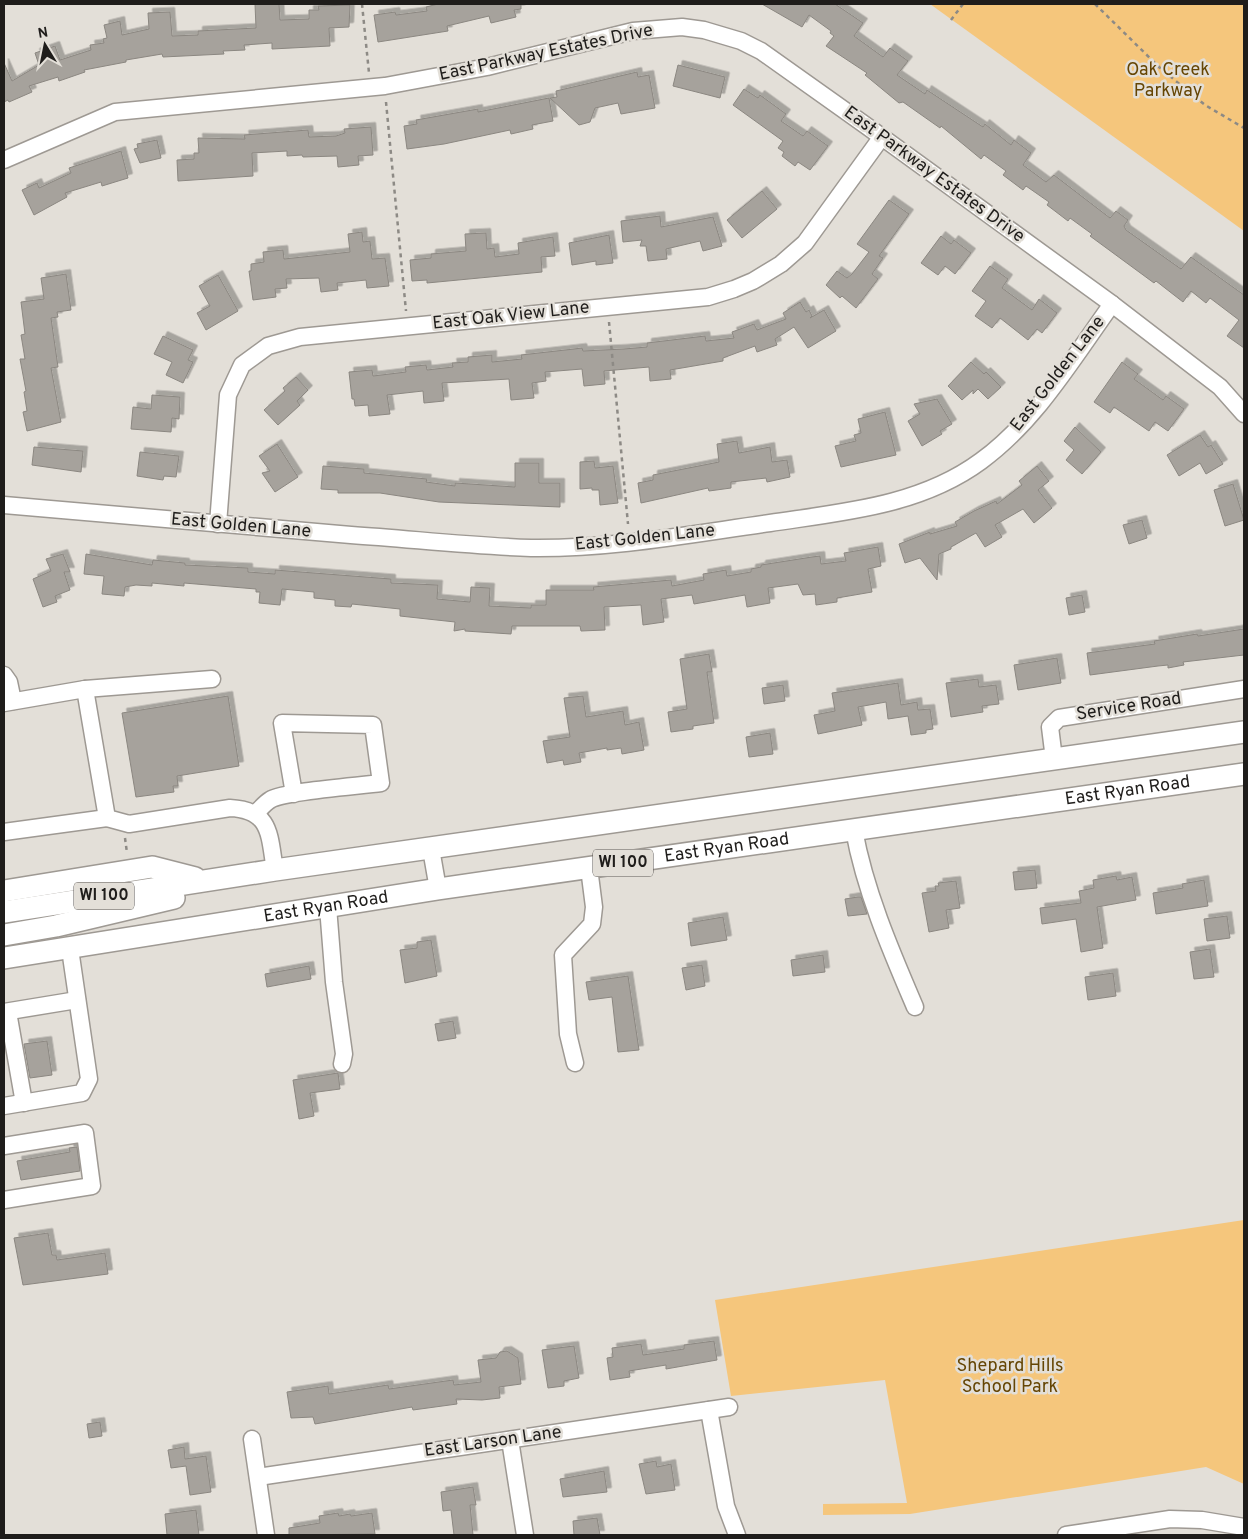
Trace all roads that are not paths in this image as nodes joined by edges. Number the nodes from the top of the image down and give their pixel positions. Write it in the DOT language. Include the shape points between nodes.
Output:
graph roads {
  1 [pos="881,138"];
  2 [pos="4,160"];
  3 [pos="1112,304"];
  4 [pos="1244,414"];
  5 [pos="4,505"];
  6 [pos="218,524"];
  7 [pos="4,675"];
  8 [pos="212,679"];
  9 [pos="85,689"];
  10 [pos="1244,689"];
  11 [pos="8,702"];
  12 [pos="1244,732"];
  13 [pos="1054,759"];
  14 [pos="1244,774"];
  15 [pos="294,794"];
  16 [pos="256,813"];
  17 [pos="107,818"];
  18 [pos="854,830"];
  19 [pos="4,832"];
  20 [pos="431,849"];
  21 [pos="589,868"];
  22 [pos="275,870"];
  23 [pos="230,877"];
  24 [pos="205,881"];
  25 [pos="438,889"];
  26 [pos="4,891"];
  27 [pos="328,907"];
  28 [pos="4,912"];
  29 [pos="4,935"];
  30 [pos="70,949"];
  31 [pos="4,958"];
  32 [pos="77,1000"];
  33 [pos="915,1007"];
  34 [pos="6,1012"];
  35 [pos="575,1063"];
  36 [pos="342,1064"];
  37 [pos="24,1103"];
  38 [pos="4,1106"];
  39 [pos="4,1146"];
  40 [pos="4,1200"];
  41 [pos="728,1407"];
  42 [pos="709,1410"];
  43 [pos="252,1439"];
  44 [pos="510,1440"];
  45 [pos="258,1476"];
  46 [pos="1244,1527"];
  47 [pos="266,1535"];
  48 [pos="525,1535"];
  49 [pos="737,1535"];
  50 [pos="1066,1535"];
  1 -- 2 [label="street, East Parkway Estates Drive" via="761,51 723,34 682,27 633,31 487,67 378,86 115,112"];
  1 -- 3 [label="street, East Parkway Estates Drive"];
  1 -- 6 [label="street, East Oak View Lane" via="805,243 781,264 734,289 708,297 300,337 268,346 242,365 228,395"];
  3 -- 4 [label="street, East Parkway Estates Drive" via="1220,387"];
  3 -- 6 [label="street, East Golden Lane" via="1064,372 1018,429 981,461 940,485 897,502 851,512 613,545 532,548"];
  5 -- 6 [label="street, East Golden Lane"];
  7 -- 11 [label="street" via="9,682"];
  8 -- 9 [label="street"];
  9 -- 11 [label="street"];
  9 -- 17 [label="street"];
  10 -- 13 [label="street, Service Road" via="1058,718 1050,727"];
  12 -- 13 [label="main road, WI 100"];
  13 -- 20 [label="main road, WI 100"];
  14 -- 18 [label="main road, East Ryan Road / WI 100"];
  15 -- 15 [label="street" via="381,783 373,725 282,723"];
  15 -- 16 [label="street" via="270,800"];
  16 -- 17 [label="street" via="230,808 126,823"];
  16 -- 22 [label="street" via="268,835"];
  17 -- 19 [label="street"];
  18 -- 21 [label="main road, East Ryan Road / WI 100"];
  18 -- 33 [label="street" via="859,858"];
  20 -- 22 [label="main road, WI 100"];
  20 -- 25 [label="street"];
  21 -- 25 [label="main road, East Ryan Road / WI 100"];
  21 -- 35 [label="street" via="594,907 592,924 563,955 568,1034"];
  22 -- 23 [label="main road, WI 100"];
  23 -- 24 [label="main road, WI 100"];
  23 -- 29 [label="main road" via="174,898"];
  24 -- 26 [label="main road" via="152,867"];
  24 -- 28 [label="main road, WI 100"];
  25 -- 27 [label="main road, East Ryan Road / WI 100"];
  27 -- 30 [label="main road, East Ryan Road / WI 100"];
  27 -- 36 [label="street" via="344,1054"];
  30 -- 31 [label="main road, East Ryan Road / WI 100"];
  30 -- 32 [label="street"];
  32 -- 34 [label="street"];
  32 -- 37 [label="street" via="89,1079 82,1092"];
  34 -- 37 [label="street"];
  37 -- 38 [label="street"];
  39 -- 40 [label="street" via="85,1133 92,1186"];
  41 -- 42 [label="street, East Larson Lane"];
  42 -- 44 [label="street, East Larson Lane"];
  42 -- 49 [label="street" via="726,1506"];
  43 -- 45 [label="street"];
  44 -- 45 [label="street, East Larson Lane"];
  44 -- 48 [label="street"];
  45 -- 47 [label="street"];
  46 -- 50 [label="street" via="1170,1519"];
}
